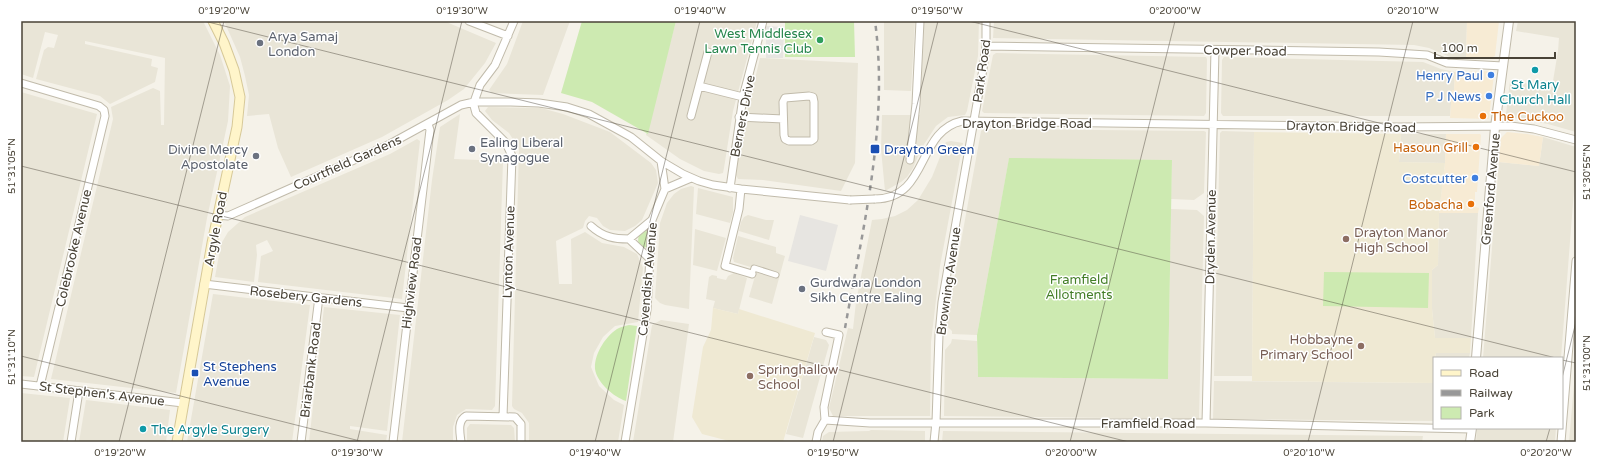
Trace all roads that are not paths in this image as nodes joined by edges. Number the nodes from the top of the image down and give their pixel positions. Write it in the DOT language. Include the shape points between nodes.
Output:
graph roads {
  1 [pos="213,21"];
  2 [pos="469,21"];
  3 [pos="514,21"];
  4 [pos="763,21"];
  5 [pos="920,21"];
  6 [pos="986,21"];
  7 [pos="1509,21"];
  8 [pos="508,36"];
  9 [pos="986,46"];
  10 [pos="1215,50"];
  11 [pos="708,52"];
  12 [pos="1503,66"];
  13 [pos="21,83"];
  14 [pos="699,86"];
  15 [pos="743,97"];
  16 [pos="473,102"];
  17 [pos="691,116"];
  18 [pos="739,117"];
  19 [pos="783,119"];
  20 [pos="974,121"];
  21 [pos="428,124"];
  22 [pos="1213,124"];
  23 [pos="1495,128"];
  24 [pos="1576,140"];
  25 [pos="910,160"];
  26 [pos="661,161"];
  27 [pos="690,178"];
  28 [pos="730,188"];
  29 [pos="665,189"];
  30 [pos="741,189"];
  31 [pos="217,215"];
  32 [pos="652,220"];
  33 [pos="591,226"];
  34 [pos="629,239"];
  35 [pos="649,258"];
  36 [pos="1576,261"];
  37 [pos="752,274"];
  38 [pos="776,275"];
  39 [pos="204,284"];
  40 [pos="319,297"];
  41 [pos="408,308"];
  42 [pos="826,332"];
  43 [pos="1476,357"];
  44 [pos="21,384"];
  45 [pos="40,386"];
  46 [pos="79,391"];
  47 [pos="183,403"];
  48 [pos="503,416"];
  49 [pos="1563,418"];
  50 [pos="825,420"];
  51 [pos="936,422"];
  52 [pos="1206,423"];
  53 [pos="1433,427"];
  54 [pos="1472,429"];
  55 [pos="1562,429"];
  56 [pos="71,442"];
  57 [pos="176,442"];
  58 [pos="301,442"];
  59 [pos="392,442"];
  60 [pos="461,442"];
  61 [pos="521,442"];
  62 [pos="625,442"];
  63 [pos="816,442"];
  64 [pos="934,442"];
  65 [pos="1470,442"];
  66 [pos="1561,442"];
  1 -- 31 [label="main road, Argyle Road" via="224,43 240,92 237,127"];
  2 -- 8 [label="street"];
  3 -- 8 [label="street"];
  4 -- 15 [label="street, Berners Drive"];
  5 -- 25 [label="street"];
  6 -- 9 [label="street, Park Road"];
  7 -- 12 [label="street, Greenford Avenue"];
  8 -- 16 [label="street" via="495,65 480,85"];
  9 -- 10 [label="street, Cowper Road"];
  9 -- 20 [label="street, Park Road"];
  10 -- 12 [label="street, Cowper Road" via="1420,54 1447,64"];
  10 -- 22 [label="street, Dryden Avenue"];
  11 -- 14 [label="street"];
  12 -- 23 [label="street, Greenford Avenue"];
  13 -- 45 [label="street, Colebrooke Avenue" via="99,106 104,110"];
  14 -- 15 [label="street"];
  14 -- 17 [label="street"];
  15 -- 18 [label="street, Berners Drive"];
  16 -- 21 [label="street, Courtfield Gardens" via="461,105"];
  16 -- 26 [label="street, Drayton Bridge Road" via="525,102 567,107 589,114 631,137"];
  16 -- 48 [label="street, Lynton Avenue" via="476,113 506,143 512,156"];
  18 -- 19 [label="street"];
  18 -- 28 [label="street, Berners Drive"];
  19 -- 19 [label="street" via="785,98 813,97 814,140 785,140"];
  20 -- 22 [label="street, Drayton Bridge Road"];
  20 -- 30 [label="street, Drayton Bridge Road, bridge" via="958,122 941,131 933,141 912,182 892,196 850,200"];
  20 -- 51 [label="street, Browning Avenue" via="942,302"];
  21 -- 31 [label="street, Courtfield Gardens" via="228,216"];
  21 -- 41 [label="street, Highview Road" via="430,130"];
  22 -- 23 [label="street, Drayton Bridge Road"];
  22 -- 52 [label="street, Dryden Avenue"];
  23 -- 24 [label="street, Drayton Bridge Road" via="1511,126 1534,129"];
  23 -- 43 [label="street, Greenford Avenue"];
  26 -- 27 [label="street, Drayton Bridge Road"];
  26 -- 29 [label="street"];
  27 -- 28 [label="street, Drayton Bridge Road"];
  27 -- 29 [label="street"];
  28 -- 30 [label="street, Drayton Bridge Road"];
  29 -- 32 [label="street, Cavendish Avenue"];
  30 -- 37 [label="street" via="726,266"];
  31 -- 39 [label="main road, Argyle Road"];
  32 -- 34 [label="street"];
  32 -- 35 [label="street, Cavendish Avenue"];
  33 -- 34 [label="street" via="610,238"];
  34 -- 35 [label="street"];
  35 -- 62 [label="street, Cavendish Avenue" via="647,310"];
  36 -- 49 [label="street"];
  37 -- 38 [label="street" via="754,268"];
  39 -- 40 [label="street, Rosebery Gardens"];
  39 -- 47 [label="main road, Argyle Road"];
  40 -- 41 [label="street, Rosebery Gardens"];
  40 -- 58 [label="street, Briarbank Road"];
  41 -- 59 [label="street, Highview Road"];
  42 -- 50 [label="street" via="839,336 824,407"];
  44 -- 45 [label="street, St Stephen's Avenue"];
  45 -- 46 [label="street, St Stephen's Avenue"];
  46 -- 47 [label="street, St Stephen's Avenue"];
  46 -- 56 [label="street"];
  47 -- 57 [label="main road, Argyle Road"];
  48 -- 60 [label="street" via="466,416 460,424"];
  48 -- 61 [label="street" via="519,420"];
  50 -- 51 [label="street, Framfield Road" via="870,423"];
  50 -- 63 [label="street"];
  51 -- 52 [label="street, Framfield Road"];
  51 -- 64 [label="street, Browning Avenue"];
  52 -- 53 [label="street, Framfield Road"];
  54 -- 65 [label="street"];
  55 -- 66 [label="street"];
}
